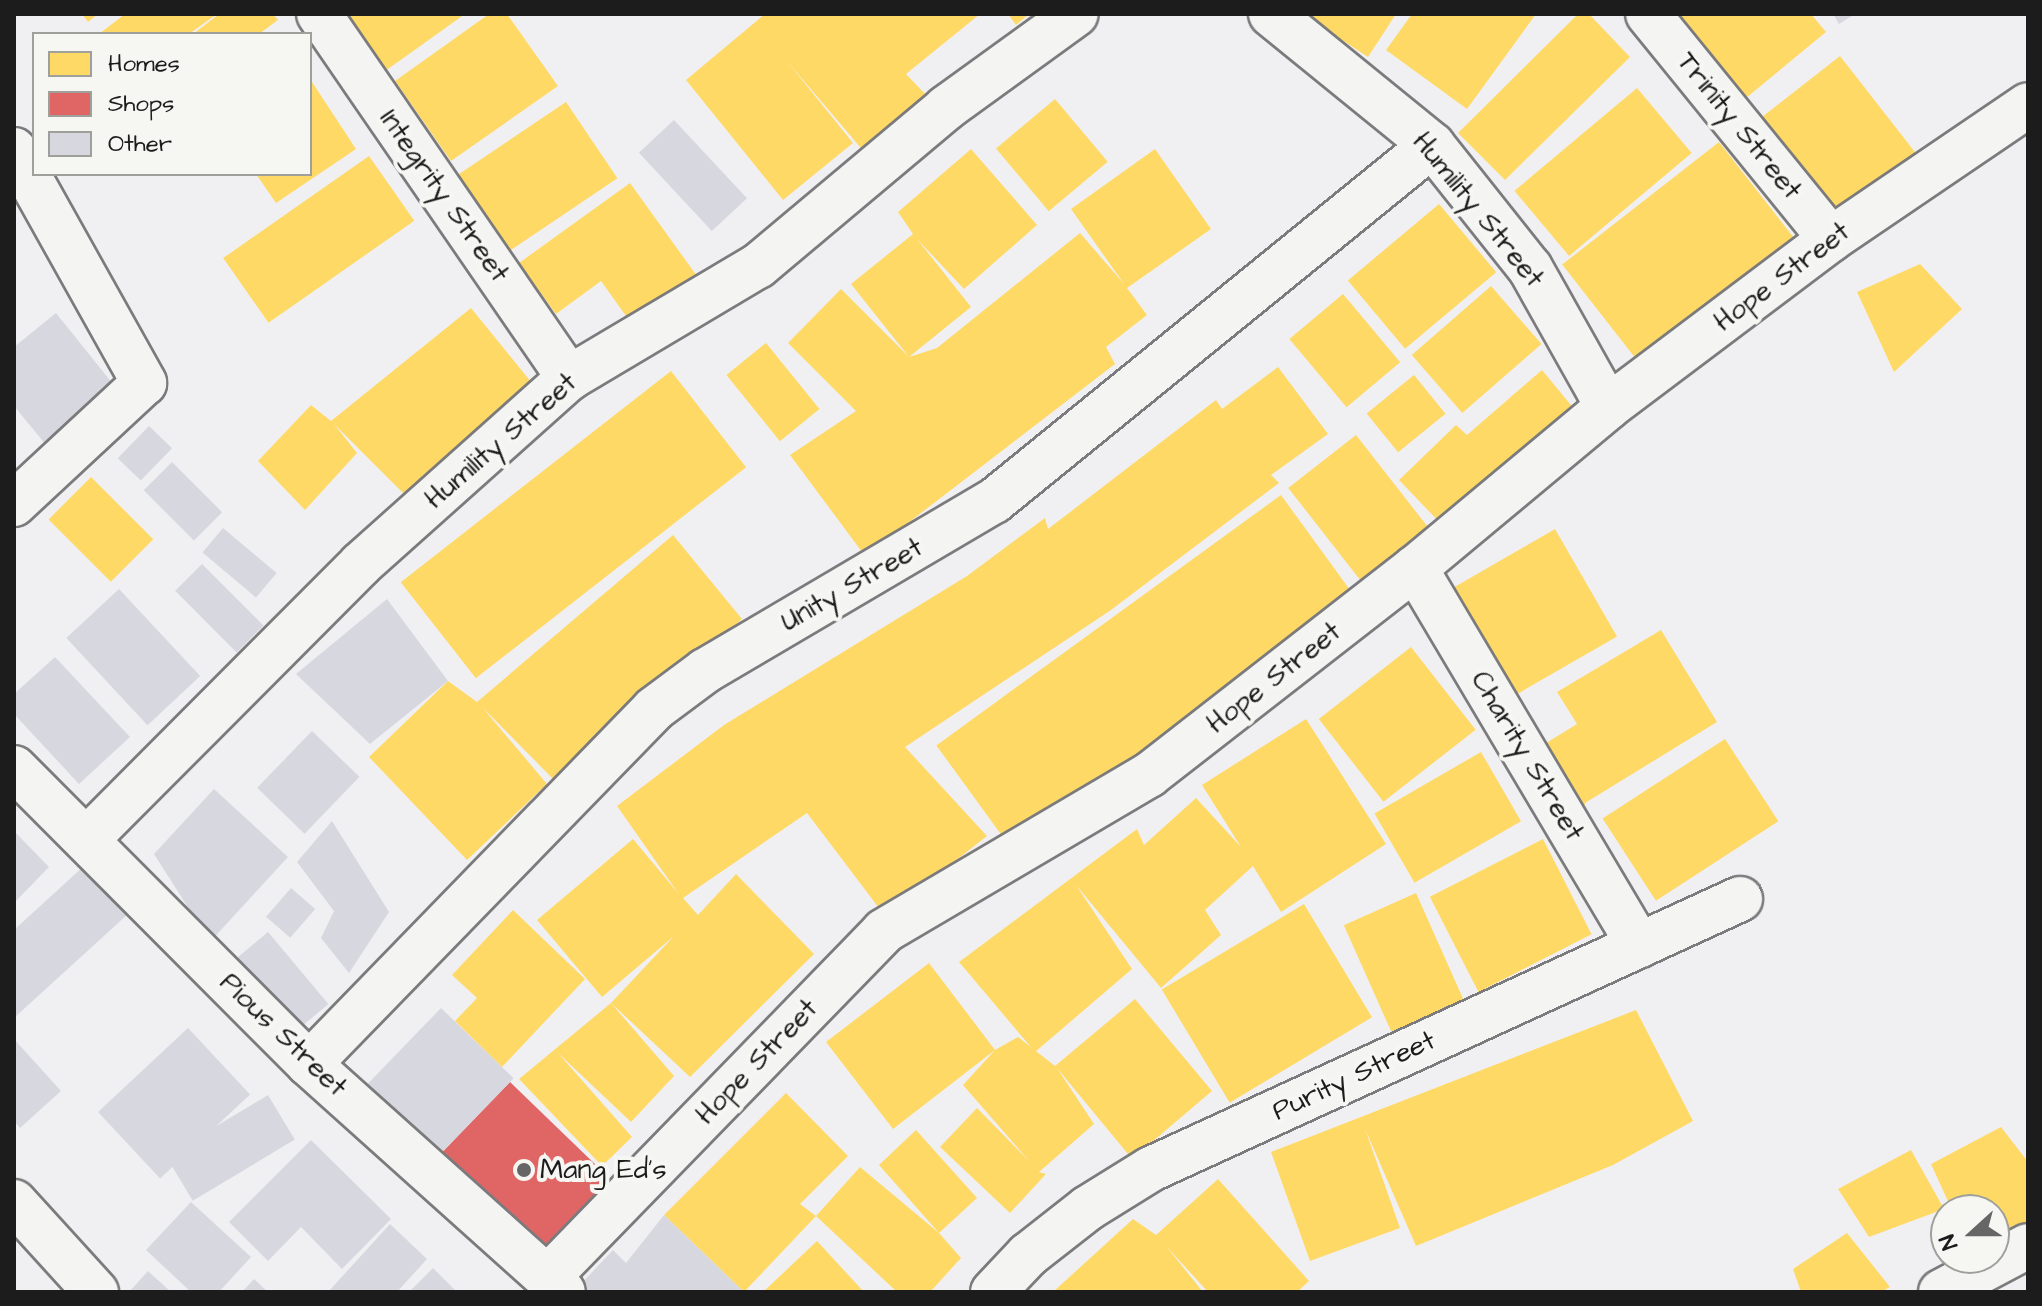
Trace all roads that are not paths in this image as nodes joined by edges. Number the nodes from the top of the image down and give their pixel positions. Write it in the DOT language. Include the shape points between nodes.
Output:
graph roads {
  1 [pos="319,14"];
  2 [pos="1076,14"];
  3 [pos="1271,14"];
  4 [pos="1648,14"];
  5 [pos="2028,105"];
  6 [pos="1432,145"];
  7 [pos="14,150"];
  8 [pos="1831,239"];
  9 [pos="569,378"];
  10 [pos="1608,407"];
  11 [pos="14,504"];
  12 [pos="1415,568"];
  13 [pos="14,768"];
  14 [pos="87,839"];
  15 [pos="1740,899"];
  16 [pos="1639,945"];
  17 [pos="309,1064"];
  18 [pos="14,1202"];
  19 [pos="2028,1246"];
  20 [pos="555,1285"];
  21 [pos="96,1292"];
  22 [pos="993,1292"];
  23 [pos="1941,1292"];
  1 -- 9 [label="street, Integrity Street"];
  2 -- 9 [label="street, Humility Street" via="946,108 758,266"];
  3 -- 6 [label="street, Humility Street"];
  4 -- 8 [label="street, Trinity Street"];
  5 -- 8 [label="street, Hope Street"];
  6 -- 10 [label="street, Humility Street" via="1530,268"];
  6 -- 17 [label="street, Unity Street" via="994,501 705,671 654,709"];
  7 -- 11 [label="street" via="144,383"];
  8 -- 10 [label="street, Hope Street"];
  9 -- 14 [label="street, Humility Street" via="361,564"];
  10 -- 12 [label="street, Hope Street"];
  12 -- 16 [label="street, Charity Street"];
  12 -- 20 [label="street, Hope Street" via="1149,775 884,931"];
  13 -- 14 [label="street, Pious Street"];
  14 -- 17 [label="street, Pious Street"];
  15 -- 16 [label="street, Purity Street"];
  16 -- 22 [label="street, Purity Street" via="1151,1169 1076,1217"];
  17 -- 20 [label="street, Pious Street"];
  18 -- 21 [label="street"];
  19 -- 23 [label="street"];
}
